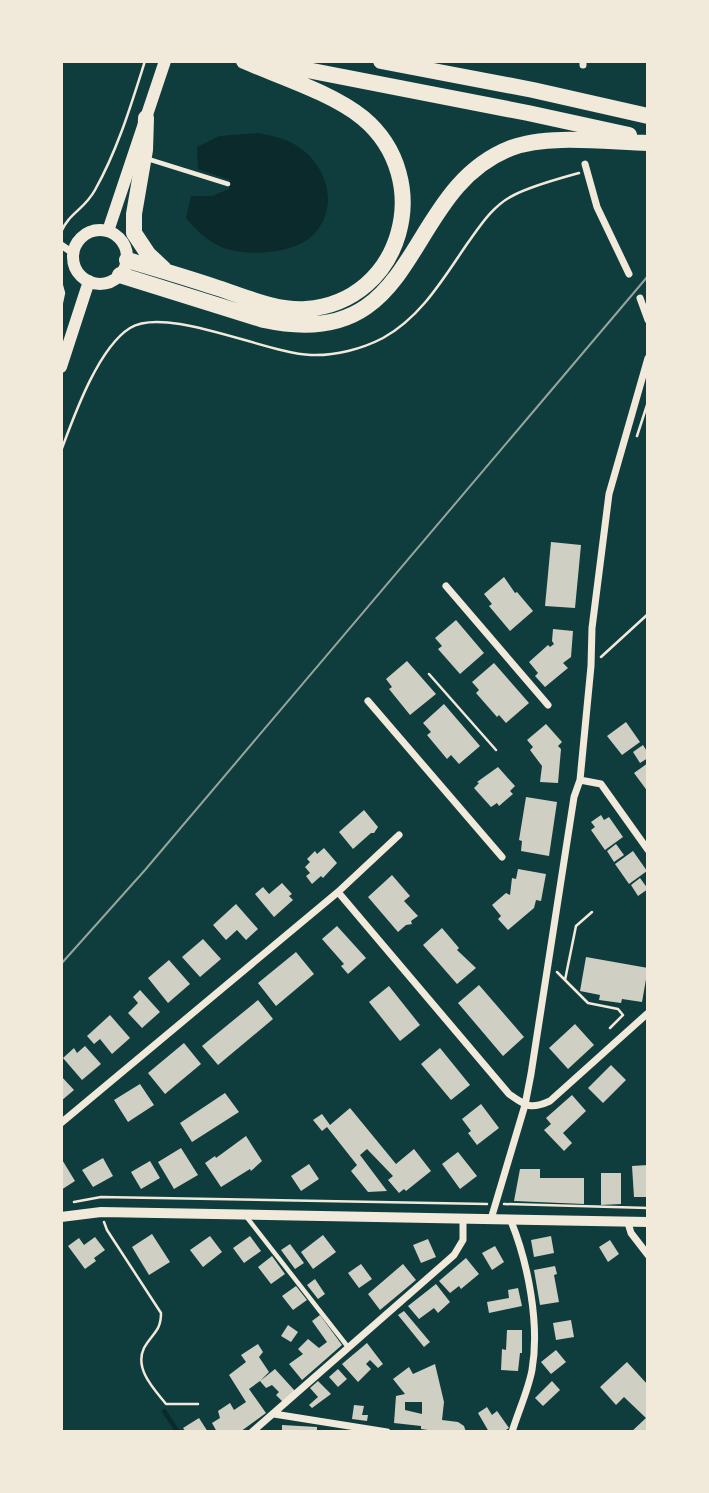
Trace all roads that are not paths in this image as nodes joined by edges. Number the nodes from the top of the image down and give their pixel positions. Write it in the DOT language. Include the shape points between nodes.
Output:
graph roads {
  1 [pos="165,61"];
  2 [pos="244,61"];
  3 [pos="261,61"];
  4 [pos="381,61"];
  5 [pos="648,116"];
  6 [pos="146,118"];
  7 [pos="648,141"];
  8 [pos="144,158"];
  9 [pos="585,164"];
  10 [pos="228,184"];
  11 [pos="108,231"];
  12 [pos="61,245"];
  13 [pos="74,253"];
  14 [pos="127,260"];
  15 [pos="169,272"];
  16 [pos="629,274"];
  17 [pos="120,275"];
  18 [pos="89,281"];
  19 [pos="640,298"];
  20 [pos="648,320"];
  21 [pos="648,358"];
  22 [pos="61,367"];
  23 [pos="446,586"];
  24 [pos="368,701"];
  25 [pos="548,705"];
  26 [pos="580,780"];
  27 [pos="399,835"];
  28 [pos="648,850"];
  29 [pos="502,857"];
  30 [pos="338,892"];
  31 [pos="648,1013"];
  32 [pos="525,1105"];
  33 [pos="61,1123"];
  34 [pos="244,1215"];
  35 [pos="61,1217"];
  36 [pos="463,1219"];
  37 [pos="491,1219"];
  38 [pos="511,1221"];
  39 [pos="648,1222"];
  40 [pos="628,1223"];
  41 [pos="648,1255"];
  42 [pos="348,1347"];
  43 [pos="274,1414"];
  44 [pos="252,1432"];
  45 [pos="387,1432"];
  46 [pos="512,1432"];
  1 -- 6 [label="main road"];
  2 -- 15 [label="highway" via="363,119 395,161 404,207 400,231 392,253 366,285 329,304 307,309 268,304"];
  3 -- 7 [label="highway"];
  4 -- 5 [label="highway"];
  6 -- 8 [label="highway"];
  6 -- 11 [label="main road"];
  7 -- 17 [label="highway" via="534,141 485,161 463,177 445,200 393,283 377,300 334,320 287,325"];
  8 -- 10 [label="lane"];
  8 -- 15 [label="highway" via="134,233 148,254"];
  9 -- 16 [label="street" via="597,207"];
  11 -- 13 [label="main road" via="88,232"];
  11 -- 14 [label="main road" via="125,245"];
  12 -- 13 [label="street"];
  13 -- 18 [label="main road" via="77,270"];
  14 -- 15 [label="highway"];
  14 -- 17 [label="main road"];
  17 -- 18 [label="main road" via="99,284"];
  18 -- 22 [label="main road"];
  19 -- 20 [label="street"];
  21 -- 26 [label="street" via="610,494"];
  23 -- 25 [label="street"];
  24 -- 29 [label="street"];
  26 -- 28 [label="street" via="601,784"];
  26 -- 32 [label="street"];
  27 -- 30 [label="street"];
  30 -- 32 [label="street" via="509,1094"];
  30 -- 33 [label="street"];
  31 -- 32 [label="street" via="550,1101 537,1107"];
  32 -- 37 [label="street"];
  34 -- 35 [label="street" via="101,1212"];
  34 -- 36 [label="street"];
  34 -- 42 [label="lane"];
  36 -- 37 [label="street"];
  36 -- 42 [label="street" via="463,1240 454,1255"];
  37 -- 38 [label="street"];
  38 -- 40 [label="street"];
  38 -- 46 [label="street" via="522,1247 536,1331 532,1371"];
  39 -- 40 [label="street"];
  40 -- 41 [label="street"];
  42 -- 43 [label="street"];
  43 -- 44 [label="street"];
  43 -- 45 [label="street"];
}
